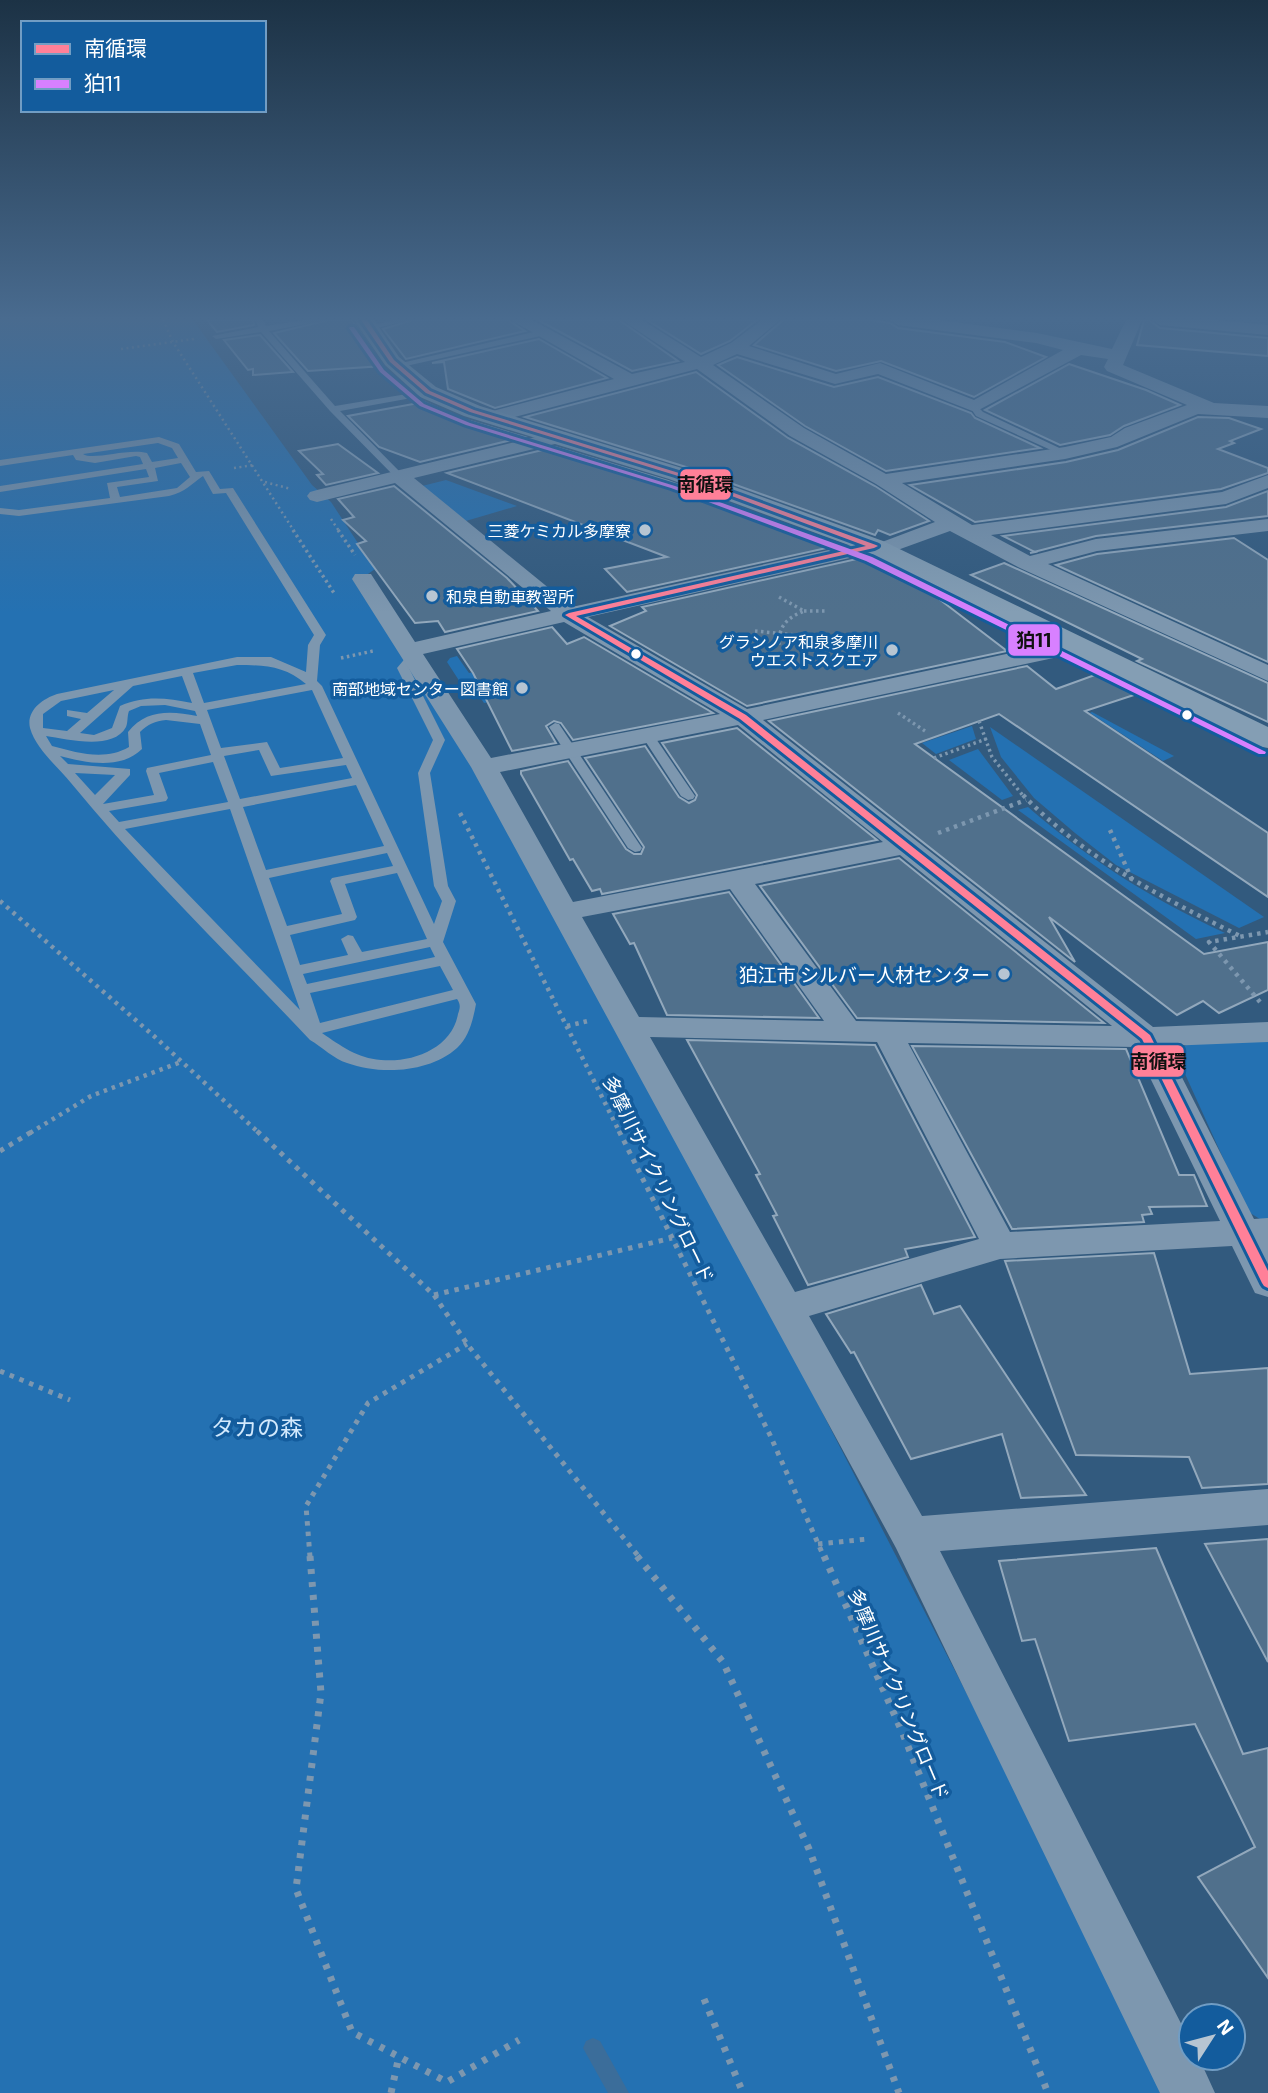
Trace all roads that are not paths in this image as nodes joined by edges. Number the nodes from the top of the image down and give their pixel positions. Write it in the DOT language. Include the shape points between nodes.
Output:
graph roads {
  1 [pos="341,418"];
  2 [pos="494,418"];
  3 [pos="777,418"];
  4 [pos="987,418"];
  5 [pos="1170,418"];
  6 [pos="1234,418"];
  7 [pos="1268,431"];
  8 [pos="559,437"];
  9 [pos="76,451"];
  10 [pos="1065,453"];
  11 [pos="40,456"];
  12 [pos="184,460"];
  13 [pos="0,463"];
  14 [pos="150,466"];
  15 [pos="193,475"];
  16 [pos="399,476"];
  17 [pos="883,480"];
  18 [pos="1268,481"];
  19 [pos="50,482"];
  20 [pos="0,489"];
  21 [pos="317,496"];
  22 [pos="116,500"];
  23 [pos="60,507"];
  24 [pos="0,511"];
  25 [pos="1268,525"];
  26 [pos="960,528"];
  27 [pos="877,548"];
  28 [pos="1028,563"];
  29 [pos="360,569"];
  30 [pos="569,615"];
  31 [pos="1077,646"];
  32 [pos="410,653"];
  33 [pos="187,672"];
  34 [pos="1268,674"];
  35 [pos="130,683"];
  36 [pos="314,684"];
  37 [pos="249,685"];
  38 [pos="254,698"];
  39 [pos="71,713"];
  40 [pos="201,715"];
  41 [pos="743,717"];
  42 [pos="91,718"];
  43 [pos="555,727"];
  44 [pos="37,731"];
  45 [pos="69,736"];
  46 [pos="648,736"];
  47 [pos="1268,740"];
  48 [pos="48,749"];
  49 [pos="571,751"];
  50 [pos="218,755"];
  51 [pos="351,760"];
  52 [pos="484,767"];
  53 [pos="65,768"];
  54 [pos="361,780"];
  55 [pos="688,796"];
  56 [pos="237,804"];
  57 [pos="97,806"];
  58 [pos="116,827"];
  59 [pos="906,846"];
  60 [pos="393,848"];
  61 [pos="635,848"];
  62 [pos="402,868"];
  63 [pos="262,875"];
  64 [pos="737,879"];
  65 [pos="565,912"];
  66 [pos="282,932"];
  67 [pos="348,939"];
  68 [pos="436,941"];
  69 [pos="357,958"];
  70 [pos="444,960"];
  71 [pos="295,971"];
  72 [pos="302,990"];
  73 [pos="461,993"];
  74 [pos="631,1027"];
  75 [pos="848,1032"];
  76 [pos="887,1032"];
  77 [pos="1268,1032"];
  78 [pos="315,1033"];
  79 [pos="1146,1037"];
  80 [pos="1256,1232"];
  81 [pos="1000,1247"];
  82 [pos="1268,1283"];
  83 [pos="785,1310"];
  84 [pos="1268,1507"];
  85 [pos="911,1535"];
  86 [pos="1188,2093"];
  1 -- 16 [label="lane"];
  2 -- 8 [label="street"];
  3 -- 17 [label="street"];
  4 -- 10 [label="lane"];
  5 -- 10 [label="street" via="1117,442"];
  6 -- 7 [label="street"];
  8 -- 16 [label="street"];
  8 -- 27 [label="street" via="677,474"];
  9 -- 11 [label="lane"];
  9 -- 12 [label="lane" via="159,440 176,446"];
  9 -- 14 [label="lane" via="88,461 136,452 144,455"];
  10 -- 17 [label="street"];
  11 -- 13 [label="lane"];
  11 -- 19 [label="lane"];
  12 -- 14 [label="lane"];
  12 -- 15 [label="lane"];
  14 -- 19 [label="lane"];
  14 -- 22 [label="lane" via="155,479 111,485"];
  15 -- 22 [label="lane" via="181,490"];
  15 -- 36 [label="lane" via="206,473 217,492 229,490 320,635 314,645"];
  16 -- 21 [label="street"];
  16 -- 30 [label="street"];
  17 -- 26 [label="street"];
  18 -- 26 [label="street" via="1226,498"];
  19 -- 20 [label="lane"];
  19 -- 23 [label="lane"];
  22 -- 23 [label="lane"];
  23 -- 24 [label="lane"];
  25 -- 28 [label="street" via="1096,545"];
  26 -- 27 [label="street"];
  26 -- 28 [label="street"];
  27 -- 30 [label="street"];
  27 -- 31 [label="street"];
  28 -- 34 [label="street"];
  29 -- 32 [label="street"];
  30 -- 32 [label="street"];
  30 -- 41 [label="street"];
  31 -- 41 [label="street"];
  31 -- 47 [label="street"];
  32 -- 52 [label="street"];
  32 -- 68 [label="lane" via="403,668 439,740 424,773 441,886 449,901"];
  33 -- 35 [label="lane"];
  33 -- 36 [label="lane" via="237,661 271,662 298,671"];
  33 -- 40 [label="lane"];
  35 -- 42 [label="lane"];
  35 -- 44 [label="lane" via="57,698 36,714"];
  36 -- 38 [label="lane"];
  36 -- 51 [label="lane"];
  37 -- 38 [label="lane"];
  38 -- 40 [label="lane"];
  39 -- 42 [label="lane"];
  40 -- 45 [label="lane" via="165,701 139,702 124,709 121,725 105,736"];
  40 -- 48 [label="lane" via="146,720 134,732 136,749 116,758"];
  40 -- 50 [label="lane"];
  41 -- 46 [label="street"];
  41 -- 59 [label="street"];
  42 -- 45 [label="lane"];
  43 -- 49 [label="lane"];
  44 -- 45 [label="lane"];
  44 -- 48 [label="lane"];
  46 -- 49 [label="street"];
  46 -- 55 [label="lane"];
  48 -- 53 [label="lane"];
  49 -- 52 [label="street"];
  49 -- 61 [label="lane"];
  50 -- 51 [label="lane" via="263,745 276,773"];
  50 -- 56 [label="lane"];
  50 -- 57 [label="lane" via="152,771 161,798"];
  51 -- 54 [label="lane"];
  52 -- 65 [label="street"];
  53 -- 57 [label="lane"];
  53 -- 57 [label="lane" via="125,772"];
  54 -- 56 [label="lane"];
  54 -- 60 [label="lane"];
  56 -- 58 [label="lane"];
  56 -- 63 [label="lane"];
  57 -- 58 [label="lane"];
  58 -- 78 [label="lane"];
  59 -- 64 [label="street"];
  59 -- 79 [label="street"];
  60 -- 62 [label="lane"];
  60 -- 63 [label="lane"];
  62 -- 66 [label="lane" via="337,881 350,916"];
  62 -- 68 [label="lane"];
  63 -- 66 [label="lane"];
  64 -- 65 [label="street"];
  64 -- 75 [label="street"];
  65 -- 74 [label="street"];
  66 -- 71 [label="lane"];
  67 -- 69 [label="lane"];
  68 -- 69 [label="lane"];
  68 -- 70 [label="lane"];
  69 -- 71 [label="lane"];
  70 -- 72 [label="lane"];
  70 -- 73 [label="lane"];
  71 -- 72 [label="lane"];
  72 -- 78 [label="lane"];
  73 -- 78 [label="lane"];
  73 -- 78 [label="lane" via="468,1004 464,1026 452,1044 435,1055 383,1066 350,1059"];
  74 -- 75 [label="street"];
  74 -- 83 [label="street"];
  75 -- 76 [label="street"];
  76 -- 79 [label="street"];
  76 -- 81 [label="street"];
  77 -- 79 [label="street"];
  79 -- 80 [label="street"];
  80 -- 81 [label="street"];
  80 -- 82 [label="street"];
  81 -- 83 [label="street"];
  83 -- 85 [label="street"];
  84 -- 85 [label="street"];
  85 -- 86 [label="street"];
}
